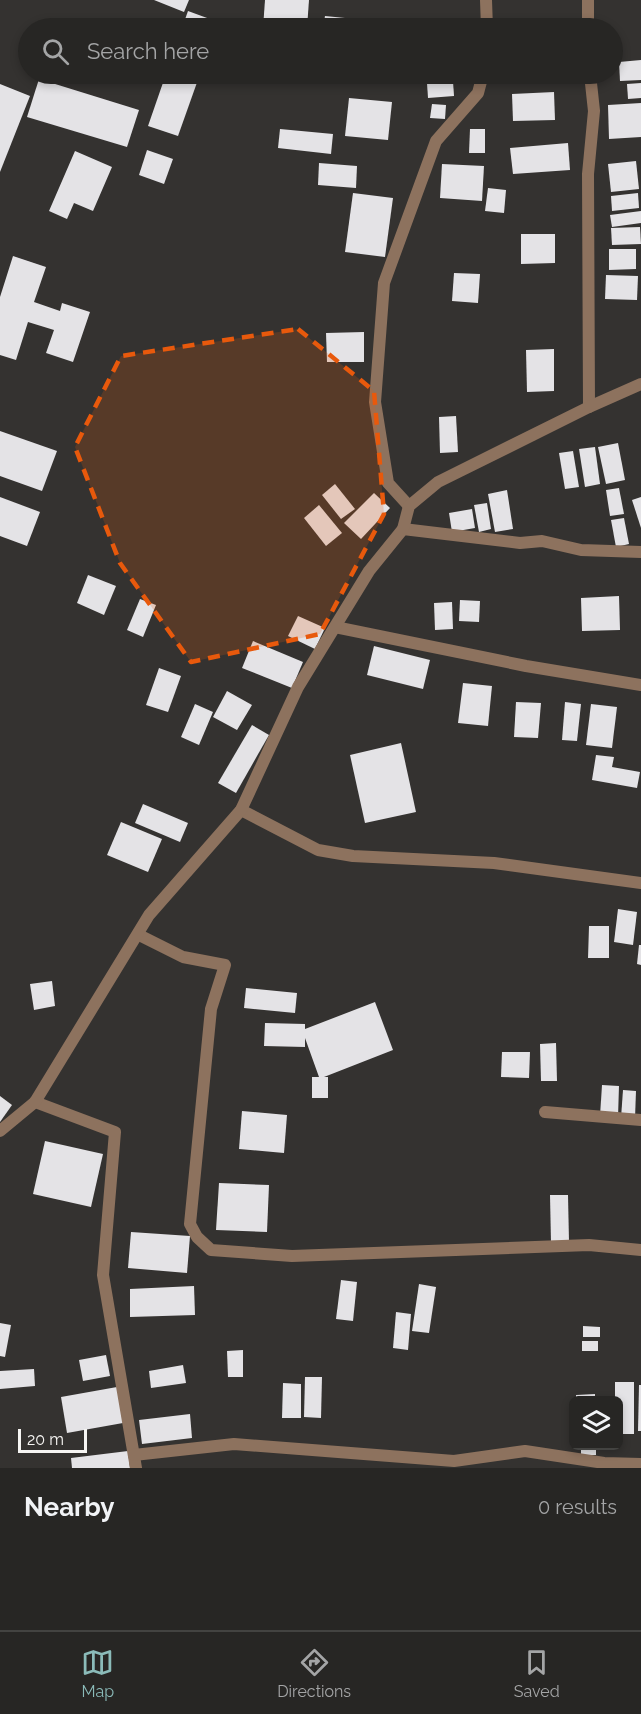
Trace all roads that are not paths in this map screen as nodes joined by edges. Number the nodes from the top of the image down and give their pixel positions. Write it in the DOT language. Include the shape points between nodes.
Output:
graph roads {
  1 [pos="486,0"];
  2 [pos="588,0"];
  3 [pos="487,18"];
  4 [pos="588,18"];
  5 [pos="480,84"];
  6 [pos="592,84"];
  7 [pos="641,384"];
  8 [pos="589,407"];
  9 [pos="409,506"];
  10 [pos="403,529"];
  11 [pos="641,552"];
  12 [pos="335,627"];
  13 [pos="641,685"];
  14 [pos="241,810"];
  15 [pos="641,883"];
  16 [pos="139,935"];
  17 [pos="35,1102"];
  18 [pos="544,1112"];
  19 [pos="641,1120"];
  20 [pos="0,1131"];
  21 [pos="641,1250"];
  22 [pos="134,1455"];
  23 [pos="641,1464"];
  24 [pos="136,1468"];
  1 -- 3 [label="street"];
  2 -- 4 [label="street"];
  5 -- 9 [label="street" via="478,93 436,141 384,283 375,402 388,483"];
  6 -- 8 [label="street" via="594,111 588,174"];
  7 -- 8 [label="street"];
  8 -- 9 [label="street" via="438,482"];
  9 -- 10 [label="street"];
  10 -- 11 [label="street" via="520,543 542,541 581,550"];
  10 -- 12 [label="street" via="369,572"];
  12 -- 13 [label="street"];
  12 -- 14 [label="street" via="298,687"];
  14 -- 15 [label="street" via="318,850 353,856 494,863"];
  14 -- 16 [label="street" via="149,915"];
  16 -- 17 [label="street"];
  16 -- 21 [label="street" via="183,957 225,965 211,1009 190,1224 211,1250 292,1256 589,1245"];
  17 -- 20 [label="street"];
  17 -- 22 [label="street" via="115,1132 103,1275"];
  18 -- 19 [label="street"];
  22 -- 23 [label="street" via="234,1444 454,1461 525,1451 604,1463"];
  22 -- 24 [label="street"];
}
